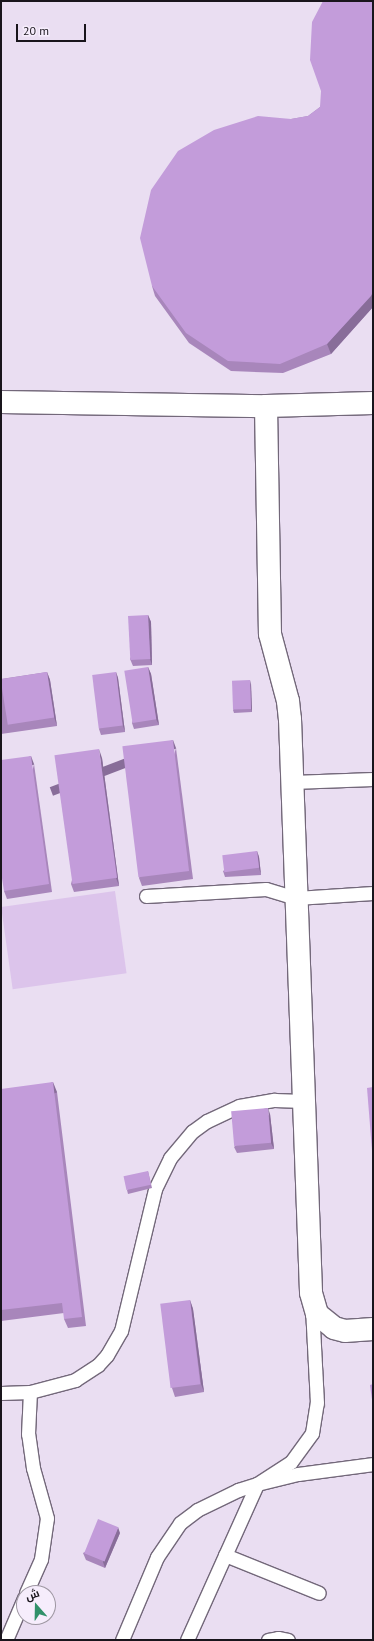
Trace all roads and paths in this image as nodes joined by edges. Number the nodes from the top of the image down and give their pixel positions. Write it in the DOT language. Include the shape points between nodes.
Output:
graph roads {
  1 [pos="1,402"];
  2 [pos="373,403"];
  3 [pos="266,406"];
  4 [pos="373,779"];
  5 [pos="292,782"];
  6 [pos="373,893"];
  7 [pos="146,896"];
  8 [pos="296,898"];
  9 [pos="304,1101"];
  10 [pos="312,1304"];
  11 [pos="373,1329"];
  12 [pos="30,1392"];
  13 [pos="1,1394"];
  14 [pos="373,1464"];
  15 [pos="257,1484"];
  16 [pos="225,1555"];
  17 [pos="30,1585"];
  18 [pos="320,1593"];
  19 [pos="16,1617"];
  20 [pos="6,1640"];
  21 [pos="122,1640"];
  22 [pos="187,1640"];
  23 [pos="268,1640"];
  24 [pos="288,1640"];
  1 -- 3 [label="street"];
  2 -- 3 [label="street"];
  3 -- 5 [label="street" via="270,634 288,701"];
  4 -- 5 [label="lane"];
  5 -- 8 [label="street"];
  6 -- 8 [label="lane"];
  7 -- 8 [label="lane" via="266,889"];
  8 -- 9 [label="street"];
  9 -- 10 [label="street"];
  9 -- 12 [label="lane" via="274,1100 239,1106 207,1121 181,1144 161,1173 155,1189 124,1317 115,1343 98,1365 87,1373 62,1384"];
  10 -- 11 [label="street" via="324,1322 334,1328 345,1331"];
  10 -- 15 [label="lane" via="317,1403 312,1433 291,1462"];
  12 -- 13 [label="lane"];
  12 -- 17 [label="lane" via="28,1434 47,1518 41,1559"];
  14 -- 15 [label="lane" via="298,1474"];
  15 -- 16 [label="lane"];
  15 -- 21 [label="lane" via="215,1501 180,1523 157,1557"];
  16 -- 18 [label="lane"];
  16 -- 22 [label="lane"];
  19 -- 20 [label="lane"];
  23 -- 24 [label="lane"];
}
